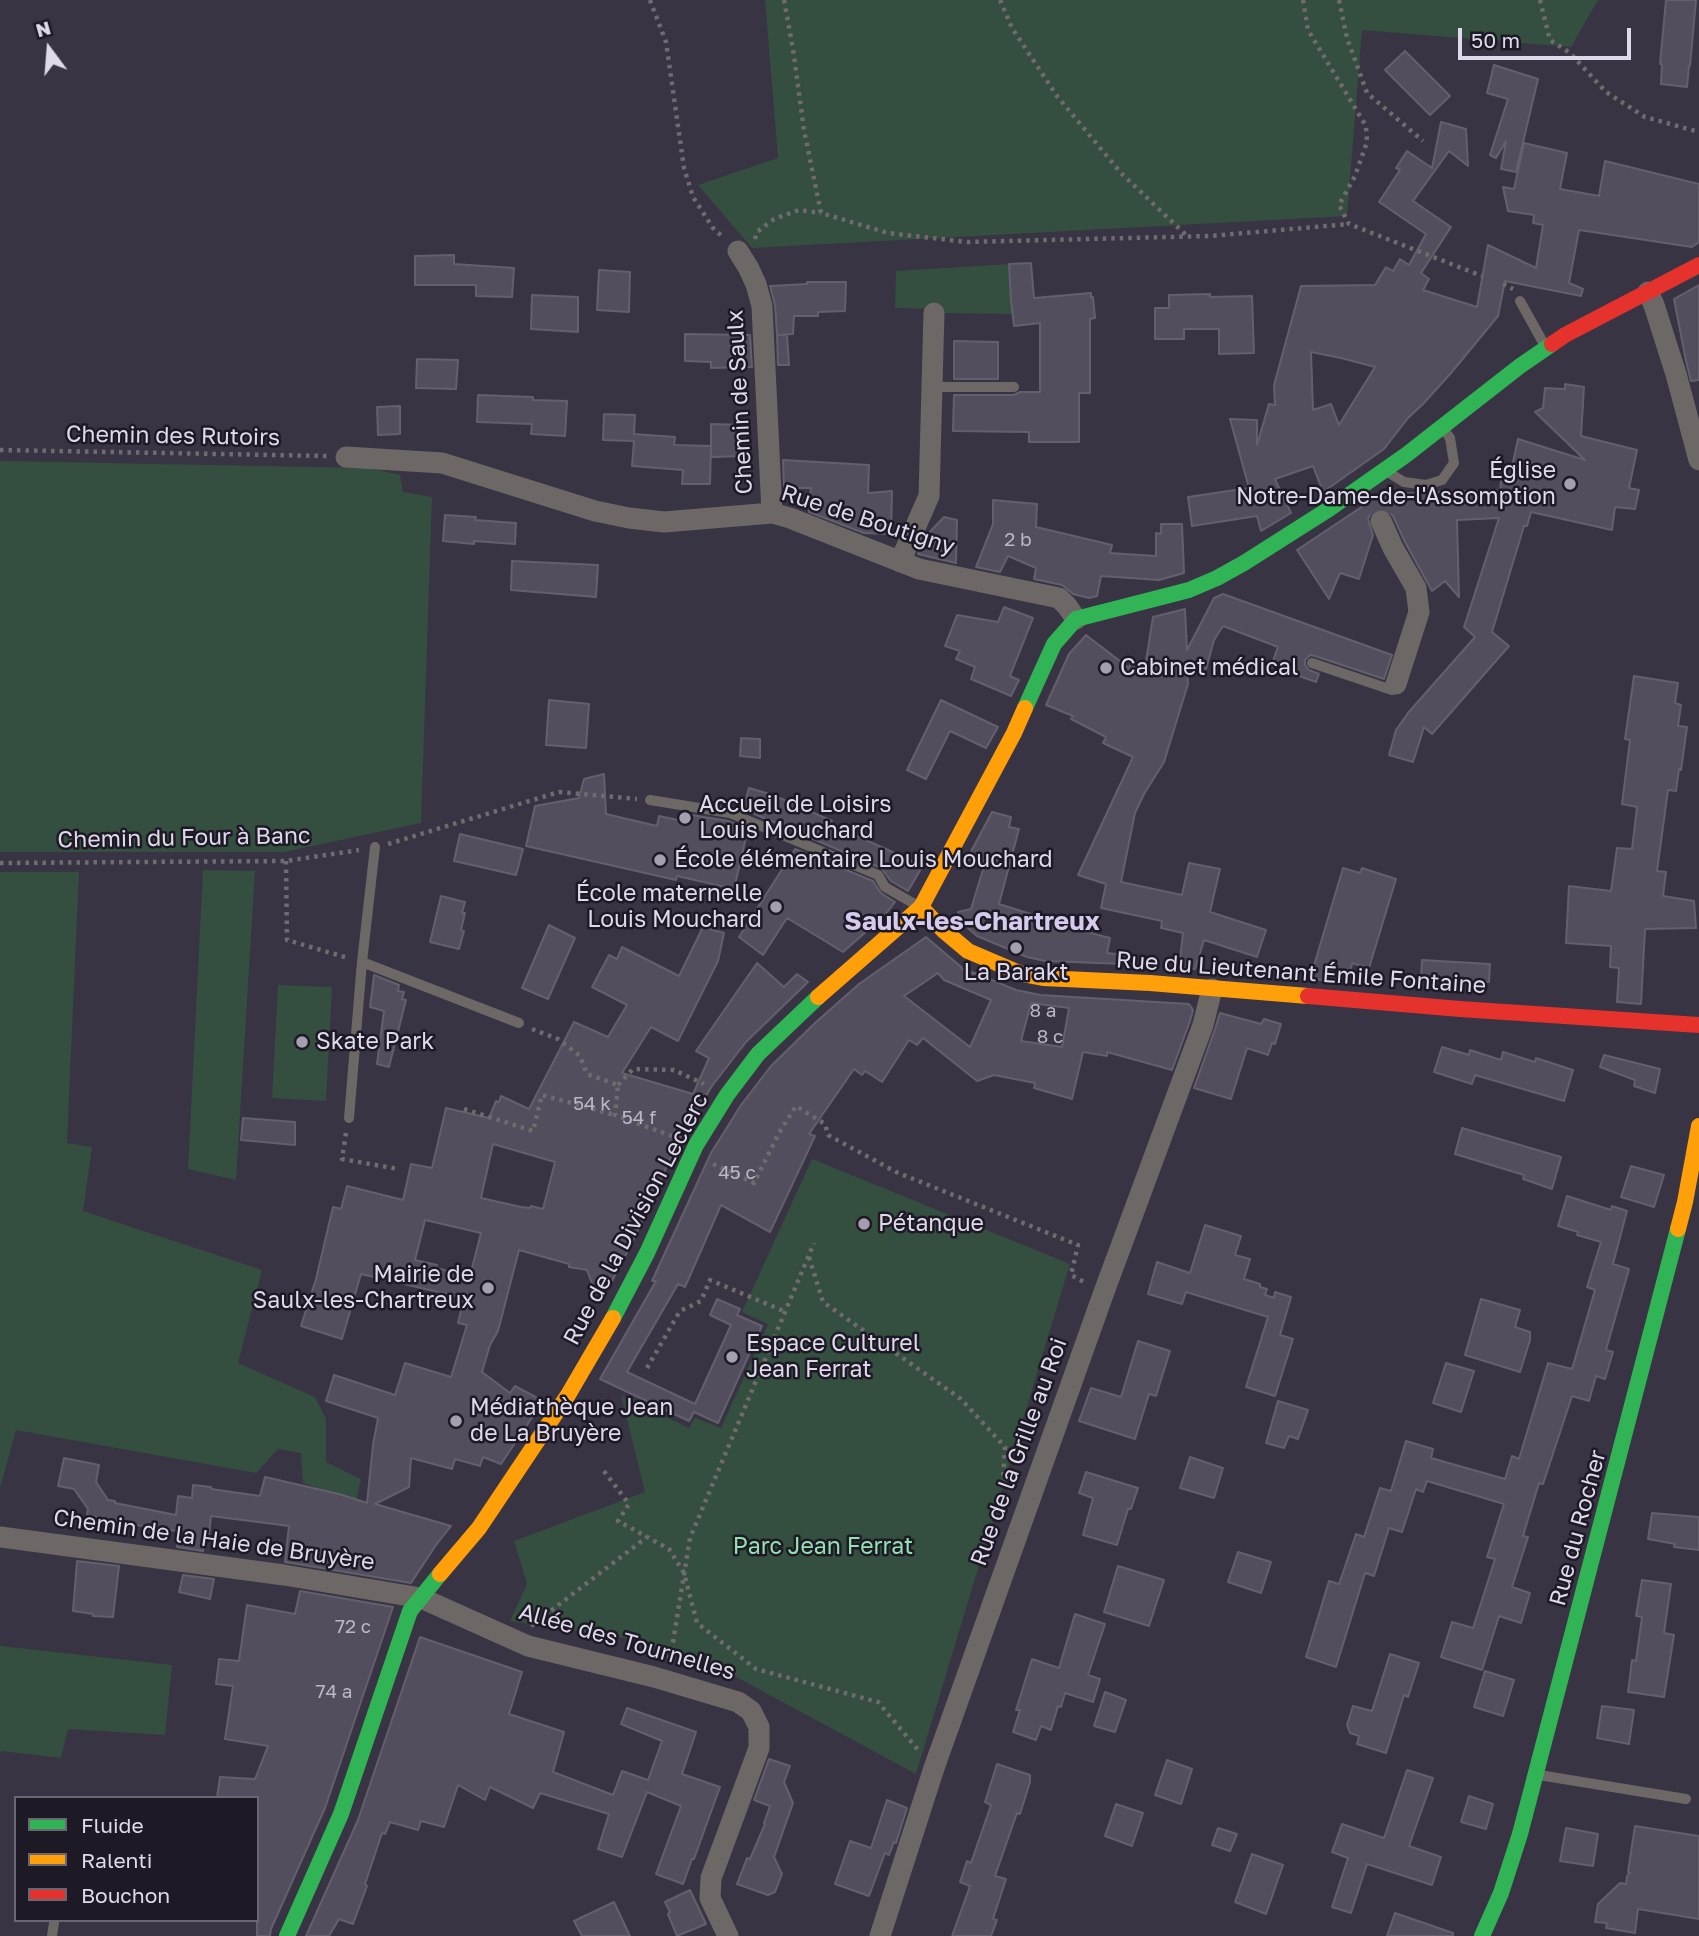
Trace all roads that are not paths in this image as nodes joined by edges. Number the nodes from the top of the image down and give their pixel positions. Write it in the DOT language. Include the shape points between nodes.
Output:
graph roads {
  1 [pos="743,259"];
  2 [pos="1699,265"];
  3 [pos="1648,292"];
  4 [pos="1520,301"];
  5 [pos="934,313"];
  6 [pos="1546,348"];
  7 [pos="933,387"];
  8 [pos="1014,387"];
  9 [pos="1442,427"];
  10 [pos="346,457"];
  11 [pos="1699,460"];
  12 [pos="1383,470"];
  13 [pos="1380,494"];
  14 [pos="772,513"];
  15 [pos="1381,521"];
  16 [pos="901,562"];
  17 [pos="1076,619"];
  18 [pos="1312,663"];
  19 [pos="1396,684"];
  20 [pos="650,800"];
  21 [pos="375,847"];
  22 [pos="921,907"];
  23 [pos="362,962"];
  24 [pos="1212,989"];
  25 [pos="519,1023"];
  26 [pos="1699,1025"];
  27 [pos="349,1118"];
  28 [pos="1699,1126"];
  29 [pos="0,1537"];
  30 [pos="421,1598"];
  31 [pos="1536,1775"];
  32 [pos="1686,1799"];
  33 [pos="54,1923"];
  34 [pos="723,1934"];
  35 [pos="52,1936"];
  36 [pos="287,1936"];
  37 [pos="880,1936"];
  38 [pos="1482,1936"];
  1 -- 14 [label="street, Chemin de Saulx" via="762,306"];
  2 -- 3 [label="main road"];
  3 -- 6 [label="main road"];
  3 -- 11 [label="street"];
  4 -- 6 [label="lane"];
  5 -- 7 [label="street"];
  6 -- 9 [label="main road"];
  7 -- 8 [label="lane"];
  7 -- 16 [label="street" via="929,496"];
  9 -- 12 [label="main road"];
  9 -- 12 [label="lane" via="1450,438 1454,463 1442,480 1426,485 1404,482"];
  10 -- 14 [label="street, Rue de Boutigny" via="442,463 629,518 664,522"];
  12 -- 13 [label="street"];
  12 -- 17 [label="main road" via="1217,578 1189,590"];
  14 -- 16 [label="street, Rue de Boutigny"];
  15 -- 19 [label="street" via="1418,600 1419,612"];
  16 -- 17 [label="street, Rue de Boutigny" via="1059,598"];
  17 -- 22 [label="main road, Rue de la Division Leclerc" via="1054,644 1014,733"];
  18 -- 19 [label="lane" via="1392,690"];
  20 -- 22 [label="lane" via="730,813 878,875 885,887"];
  21 -- 23 [label="lane"];
  22 -- 24 [label="main road, Rue du Lieutenant Émile Fontaine" via="968,951 1022,974"];
  22 -- 30 [label="main road, Rue de la Division Leclerc" via="803,1010 758,1055 727,1095 694,1149 647,1253 568,1395 479,1528"];
  23 -- 25 [label="lane"];
  23 -- 27 [label="lane"];
  24 -- 26 [label="main road, Rue du Lieutenant Émile Fontaine"];
  24 -- 37 [label="street, Rue de la Grille au Roi" via="1203,1025 934,1768"];
  28 -- 31 [label="main road, Rue du Rocher" via="1685,1202"];
  29 -- 30 [label="street, Chemin de la Haie de Bruyère"];
  30 -- 34 [label="street, Allée des Tournelles" via="523,1643 658,1678 738,1702 751,1711 759,1727 759,1748 711,1878 710,1898"];
  30 -- 36 [label="main road, Rue de la Division Leclerc" via="410,1611 341,1814"];
  31 -- 32 [label="lane"];
  31 -- 38 [label="main road, Rue du Rocher" via="1501,1893"];
  33 -- 35 [label="lane"];
}
